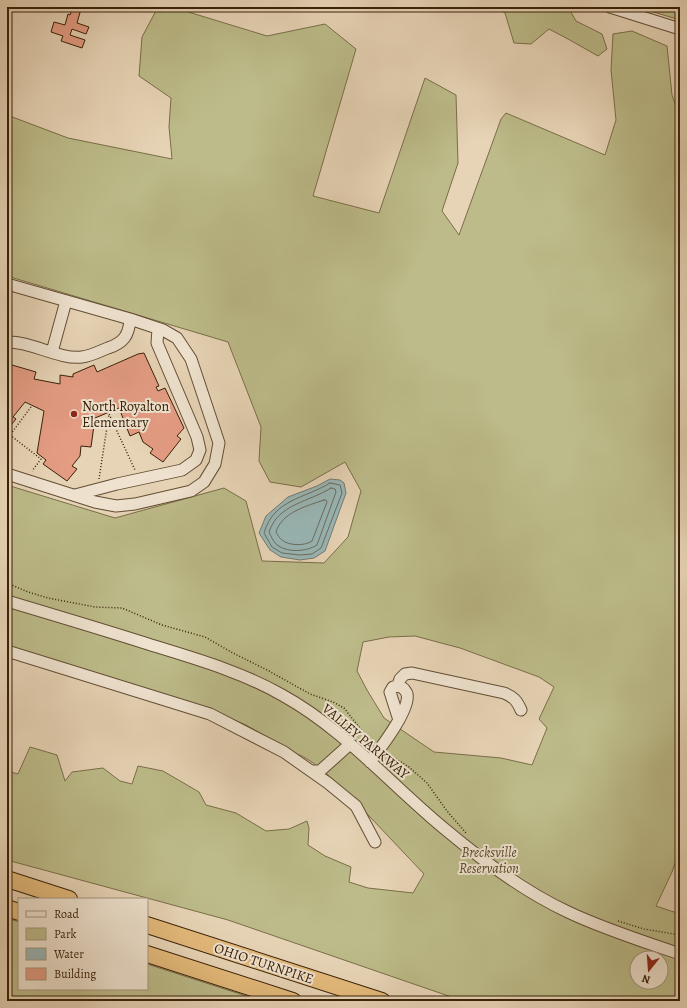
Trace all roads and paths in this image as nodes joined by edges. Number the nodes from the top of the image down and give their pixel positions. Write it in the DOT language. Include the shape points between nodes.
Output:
graph roads {
  1 [pos="610,7"];
  2 [pos="680,29"];
  3 [pos="7,284"];
  4 [pos="66,301"];
  5 [pos="130,319"];
  6 [pos="158,329"];
  7 [pos="7,342"];
  8 [pos="52,352"];
  9 [pos="31,407"];
  10 [pos="10,435"];
  11 [pos="7,439"];
  12 [pos="198,453"];
  13 [pos="216,458"];
  14 [pos="7,474"];
  15 [pos="137,474"];
  16 [pos="30,475"];
  17 [pos="98,481"];
  18 [pos="75,495"];
  19 [pos="7,601"];
  20 [pos="7,651"];
  21 [pos="521,710"];
  22 [pos="350,744"];
  23 [pos="370,762"];
  24 [pos="313,771"];
  25 [pos="375,842"];
  26 [pos="7,879"];
  27 [pos="66,898"];
  28 [pos="7,908"];
  29 [pos="18,912"];
  30 [pos="148,924"];
  31 [pos="148,954"];
  32 [pos="680,954"];
  33 [pos="293,1001"];
  34 [pos="382,1001"];
  1 -- 2 [label="street"];
  3 -- 4 [label="street"];
  4 -- 5 [label="street"];
  4 -- 8 [label="street"];
  5 -- 6 [label="street"];
  5 -- 8 [label="street" via="127,335 122,342 111,347 81,357"];
  6 -- 12 [label="street" via="157,342 198,437"];
  6 -- 13 [label="street" via="177,338 191,359 219,443"];
  7 -- 8 [label="street"];
  9 -- 10 [label="path"];
  10 -- 11 [label="path"];
  10 -- 16 [label="path" via="41,459"];
  12 -- 13 [label="street"];
  12 -- 18 [label="street" via="196,460 182,470"];
  13 -- 18 [label="street" via="204,482 191,491 116,506"];
  14 -- 18 [label="street"];
  15 -- 17 [label="path" via="109,414"];
  19 -- 22 [label="street, VALLEY PARKWAY" via="190,657 251,679 313,715"];
  20 -- 24 [label="street" via="210,714 284,752"];
  21 -- 23 [label="street" via="518,702 504,693 434,677 405,674 398,686 407,694 407,700 392,732"];
  22 -- 23 [label="street, VALLEY PARKWAY"];
  22 -- 24 [label="street" via="320,771"];
  23 -- 32 [label="street, VALLEY PARKWAY" via="445,830 521,886 609,930"];
  24 -- 25 [label="street" via="356,806"];
  26 -- 27 [label="highway"];
  28 -- 29 [label="highway"];
  30 -- 34 [label="highway, OHIO TURNPIKE"];
  31 -- 33 [label="highway, OHIO TURNPIKE"];
}
